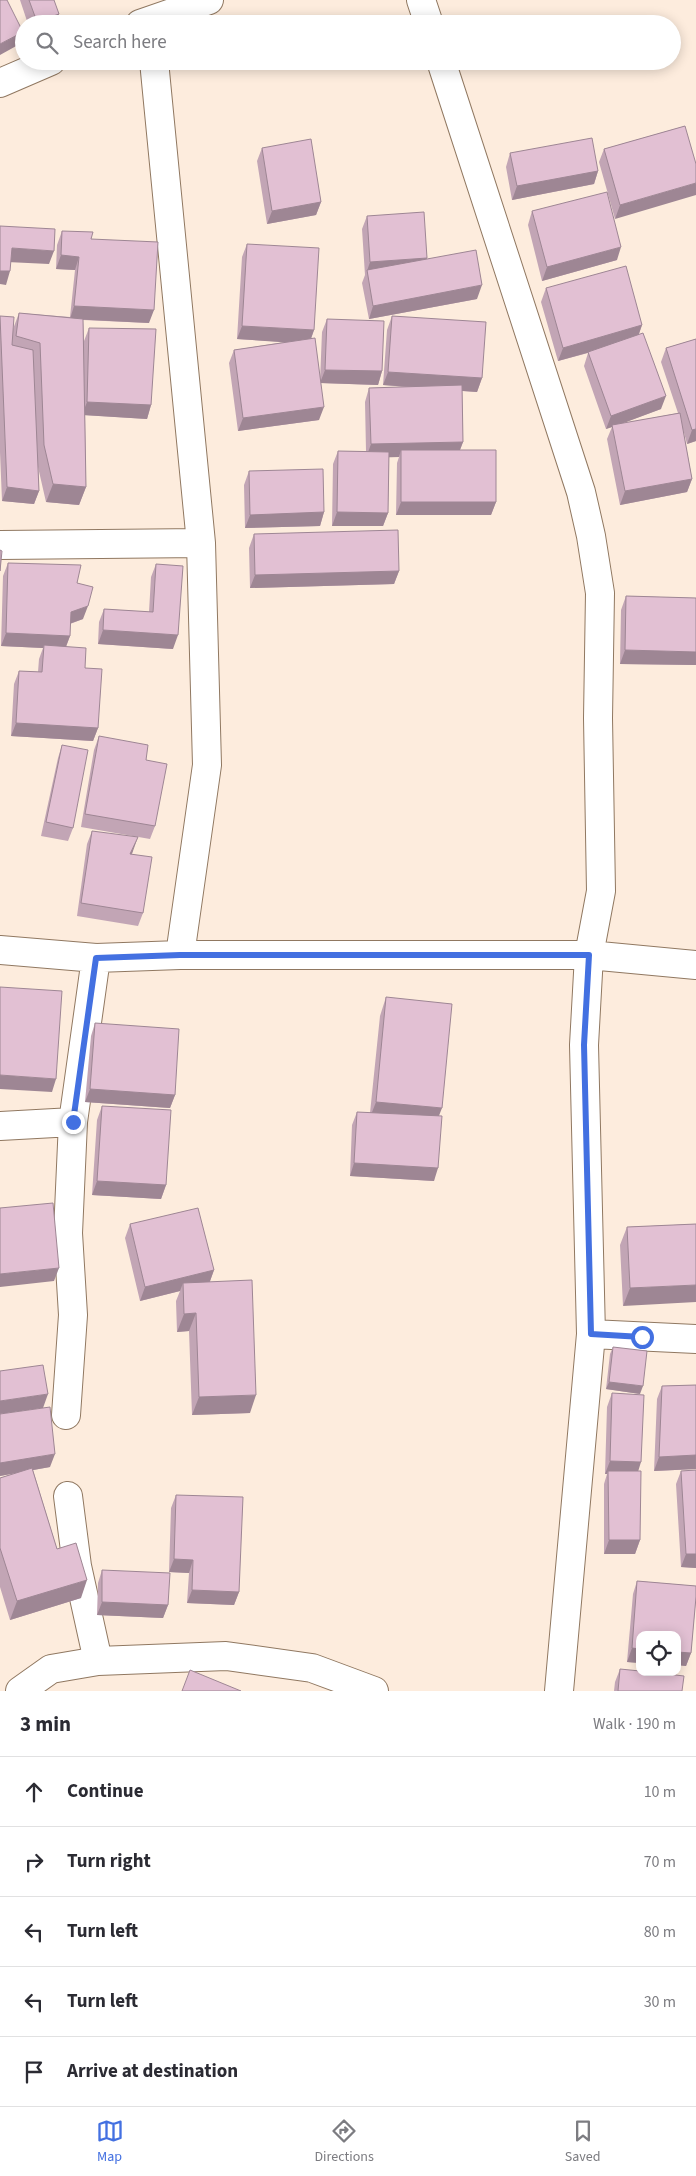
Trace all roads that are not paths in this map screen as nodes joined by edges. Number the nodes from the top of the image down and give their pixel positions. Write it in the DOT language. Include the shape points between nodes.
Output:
graph roads {
  1 [pos="209,0"];
  2 [pos="421,0"];
  3 [pos="167,15"];
  4 [pos="426,15"];
  5 [pos="30,70"];
  6 [pos="155,70"];
  7 [pos="444,70"];
  8 [pos="0,83"];
  9 [pos="201,543"];
  10 [pos="0,545"];
  11 [pos="0,950"];
  12 [pos="180,955"];
  13 [pos="589,955"];
  14 [pos="96,958"];
  15 [pos="696,965"];
  16 [pos="73,1122"];
  17 [pos="0,1126"];
  18 [pos="591,1334"];
  19 [pos="696,1339"];
  20 [pos="66,1415"];
  21 [pos="68,1496"];
  22 [pos="98,1660"];
  23 [pos="20,1691"];
  24 [pos="374,1691"];
  25 [pos="559,1691"];
  1 -- 3 [label="street"];
  2 -- 4 [label="street"];
  5 -- 8 [label="street"];
  6 -- 9 [label="street"];
  7 -- 13 [label="street" via="581,492 591,536 600,593 601,891"];
  9 -- 10 [label="street"];
  9 -- 12 [label="street" via="207,765"];
  11 -- 14 [label="street"];
  12 -- 13 [label="street"];
  12 -- 14 [label="street"];
  13 -- 15 [label="street"];
  13 -- 18 [label="street" via="584,1045"];
  14 -- 16 [label="street"];
  16 -- 17 [label="street"];
  16 -- 20 [label="street" via="68,1233 73,1315"];
  18 -- 19 [label="street"];
  18 -- 25 [label="street"];
  21 -- 22 [label="street" via="76,1566"];
  22 -- 23 [label="street" via="51,1669"];
  22 -- 24 [label="street" via="226,1656 312,1668"];
}
